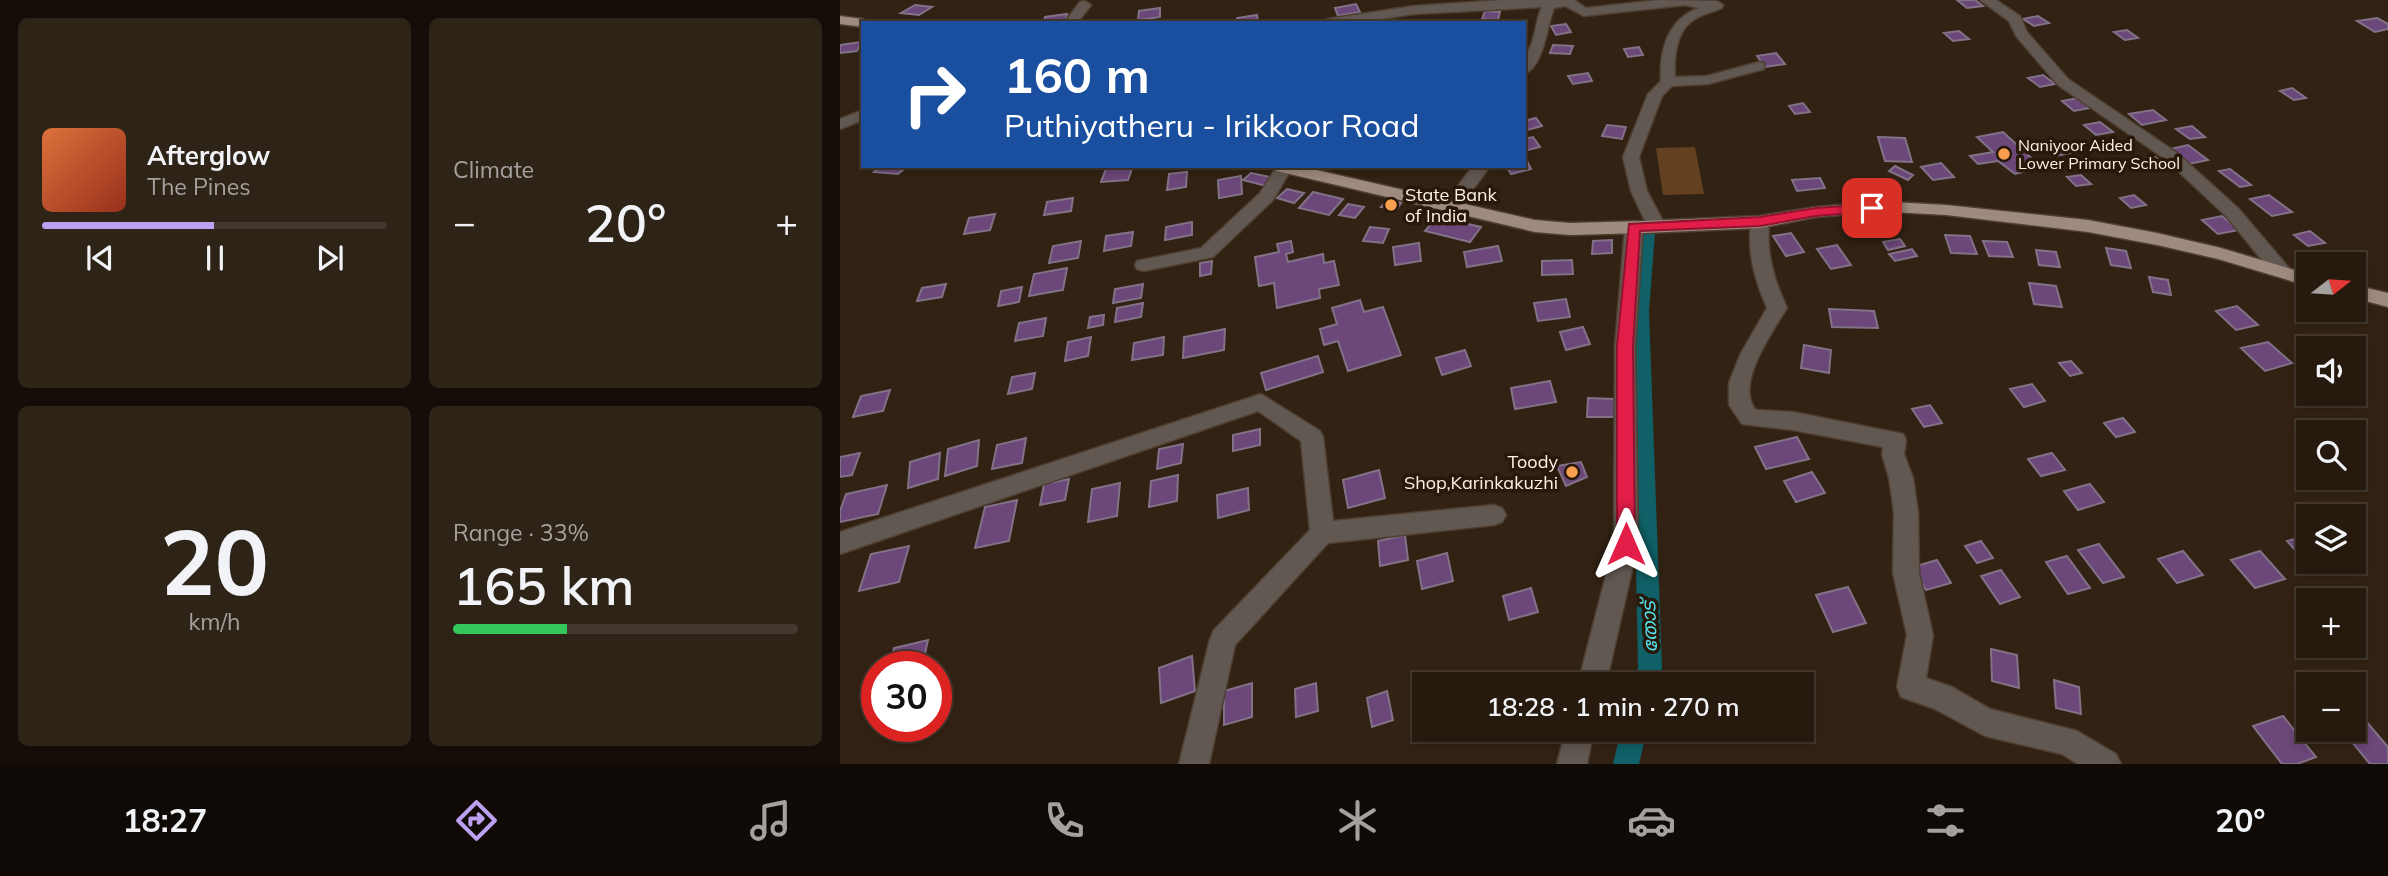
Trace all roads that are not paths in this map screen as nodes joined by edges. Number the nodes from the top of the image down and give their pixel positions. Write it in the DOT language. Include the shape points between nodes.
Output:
graph roads {
  1 [pos="1986,0"];
  2 [pos="1569,1"];
  3 [pos="1719,3"];
  4 [pos="1085,5"];
  5 [pos="840,20"];
  6 [pos="1072,21"];
  7 [pos="1343,21"];
  8 [pos="861,23"];
  9 [pos="1526,66"];
  10 [pos="1759,66"];
  11 [pos="1668,82"];
  12 [pos="861,117"];
  13 [pos="840,124"];
  14 [pos="1280,168"];
  15 [pos="1284,168"];
  16 [pos="1480,168"];
  17 [pos="1452,206"];
  18 [pos="1760,222"];
  19 [pos="1645,226"];
  20 [pos="1144,265"];
  21 [pos="2282,272"];
  22 [pos="2296,276"];
  23 [pos="2366,295"];
  24 [pos="2388,300"];
  25 [pos="1494,515"];
  26 [pos="1322,533"];
  27 [pos="840,543"];
  28 [pos="1595,672"];
  29 [pos="1577,742"];
  30 [pos="1194,764"];
  31 [pos="1572,764"];
  32 [pos="2106,764"];
  1 -- 21 [label="street" via="2015,19 2021,33 2063,82 2171,156 2232,212"];
  2 -- 3 [label="street" via="1584,12 1685,1"];
  2 -- 7 [label="street" via="1452,6"];
  2 -- 9 [label="street" via="1549,5 1541,37"];
  3 -- 11 [label="street" via="1686,19 1671,45"];
  4 -- 6 [label="street"];
  5 -- 8 [label="main road"];
  10 -- 11 [label="street" via="1708,80"];
  11 -- 19 [label="street" via="1655,94 1631,156"];
  12 -- 13 [label="street"];
  14 -- 20 [label="street" via="1267,196 1206,253"];
  15 -- 17 [label="main road"];
  16 -- 17 [label="street"];
  17 -- 19 [label="main road" via="1535,226"];
  18 -- 19 [label="main road"];
  18 -- 21 [label="main road" via="1840,210 1946,210 2143,236"];
  18 -- 32 [label="street" via="1759,254 1777,308 1748,359 1738,389 1739,403 1750,418 1895,440 1893,454 1906,512 1906,572 1920,635 1911,687 1942,697 1985,722 2067,741"];
  19 -- 28 [label="street" via="1625,346 1626,544"];
  21 -- 22 [label="main road"];
  23 -- 24 [label="main road"];
  25 -- 26 [label="street"];
  26 -- 27 [label="street" via="1312,437 1261,401"];
  26 -- 30 [label="street" via="1223,639"];
  29 -- 31 [label="street"];
}
